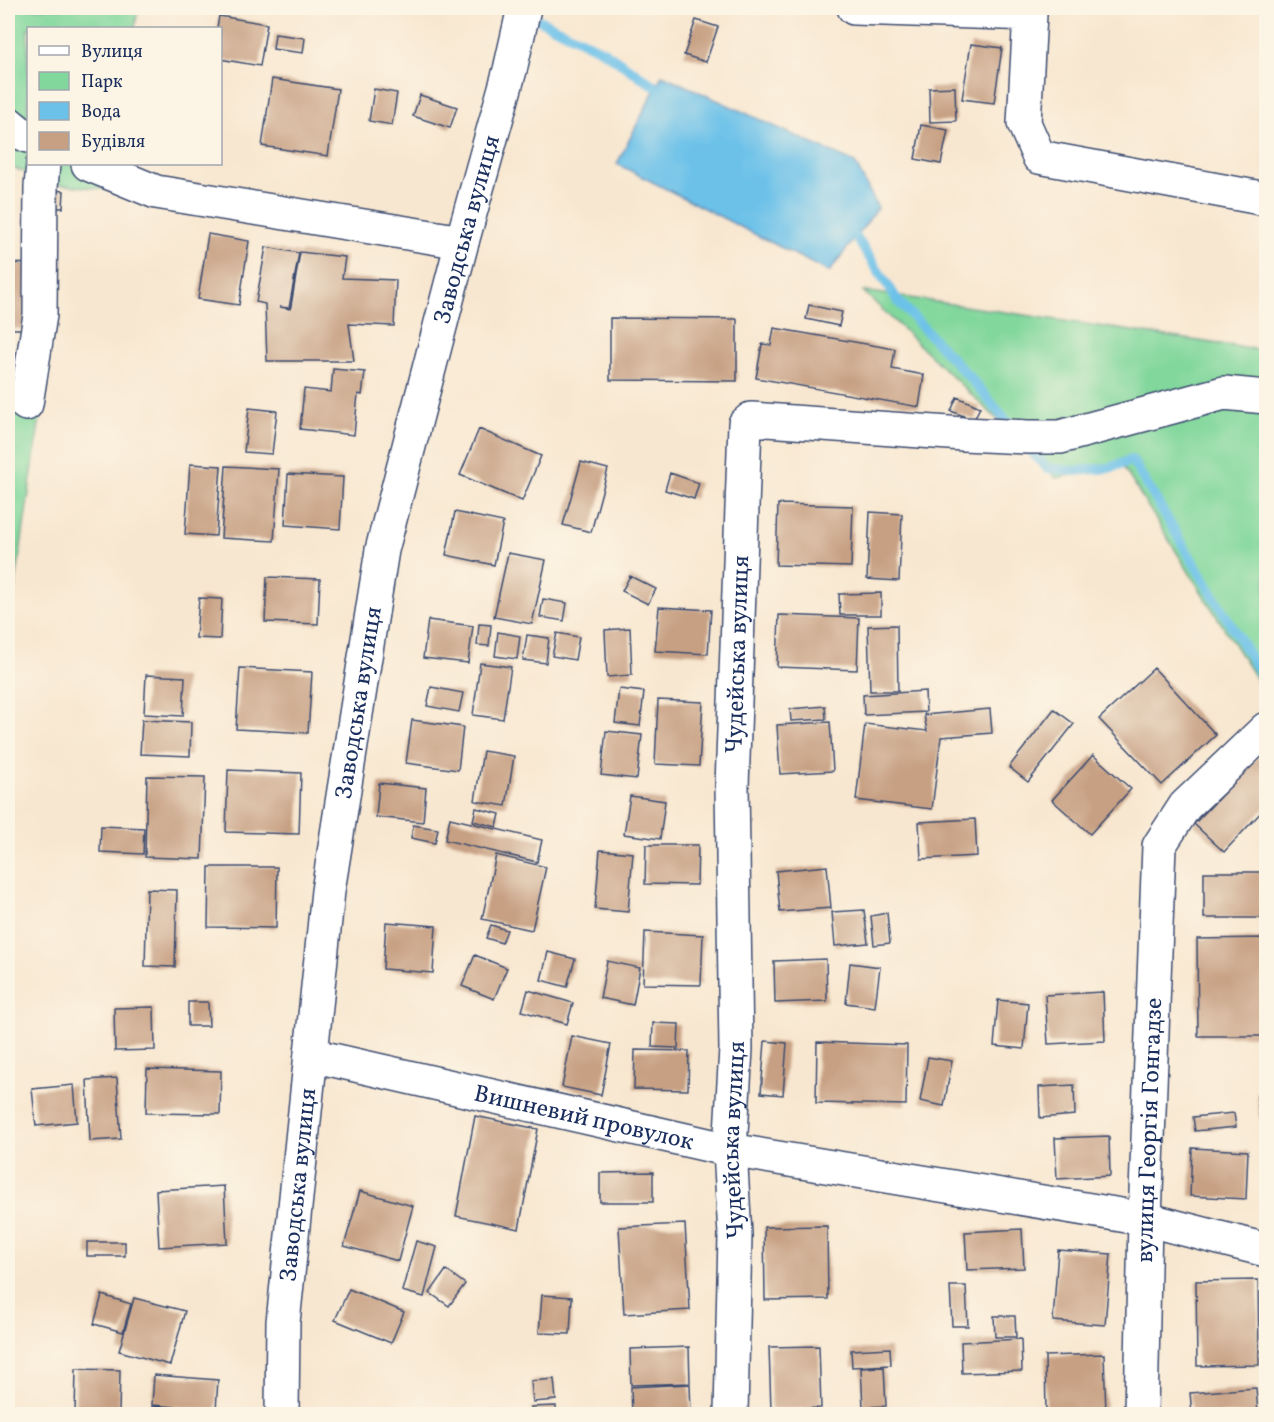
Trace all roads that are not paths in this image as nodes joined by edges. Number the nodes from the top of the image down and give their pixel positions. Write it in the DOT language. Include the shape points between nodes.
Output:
graph roads {
  1 [pos="524,8"];
  2 [pos="854,8"];
  3 [pos="1030,11"];
  4 [pos="8,123"];
  5 [pos="27,136"];
  6 [pos="43,165"];
  7 [pos="90,165"];
  8 [pos="1266,199"];
  9 [pos="462,242"];
  10 [pos="1266,396"];
  11 [pos="26,404"];
  12 [pos="1266,729"];
  13 [pos="311,1055"];
  14 [pos="730,1150"];
  15 [pos="1144,1219"];
  16 [pos="1266,1250"];
  17 [pos="282,1414"];
  18 [pos="731,1414"];
  19 [pos="1141,1414"];
  1 -- 9 [label="street, Заводська вулиця"];
  2 -- 3 [label="street"];
  3 -- 8 [label="street" via="1024,123 1039,157"];
  4 -- 5 [label="street"];
  6 -- 11 [label="street" via="40,315"];
  7 -- 9 [label="street" via="156,192"];
  9 -- 13 [label="street, Заводська вулиця" via="382,550 328,891"];
  10 -- 14 [label="street, Чудейська вулиця" via="1224,393 1060,437 751,419 744,425 732,786 736,1049"];
  12 -- 15 [label="street, вулиця Георгія Гонгадзе" via="1185,806 1159,846"];
  13 -- 14 [label="street, Вишневий провулок"];
  13 -- 17 [label="street, Заводська вулиця" via="284,1322"];
  14 -- 15 [label="street, Вишневий провулок"];
  14 -- 18 [label="street, Чудейська вулиця" via="735,1235"];
  15 -- 16 [label="street, Вишневий провулок"];
  15 -- 19 [label="street, вулиця Георгія Гонгадзе"];
}
